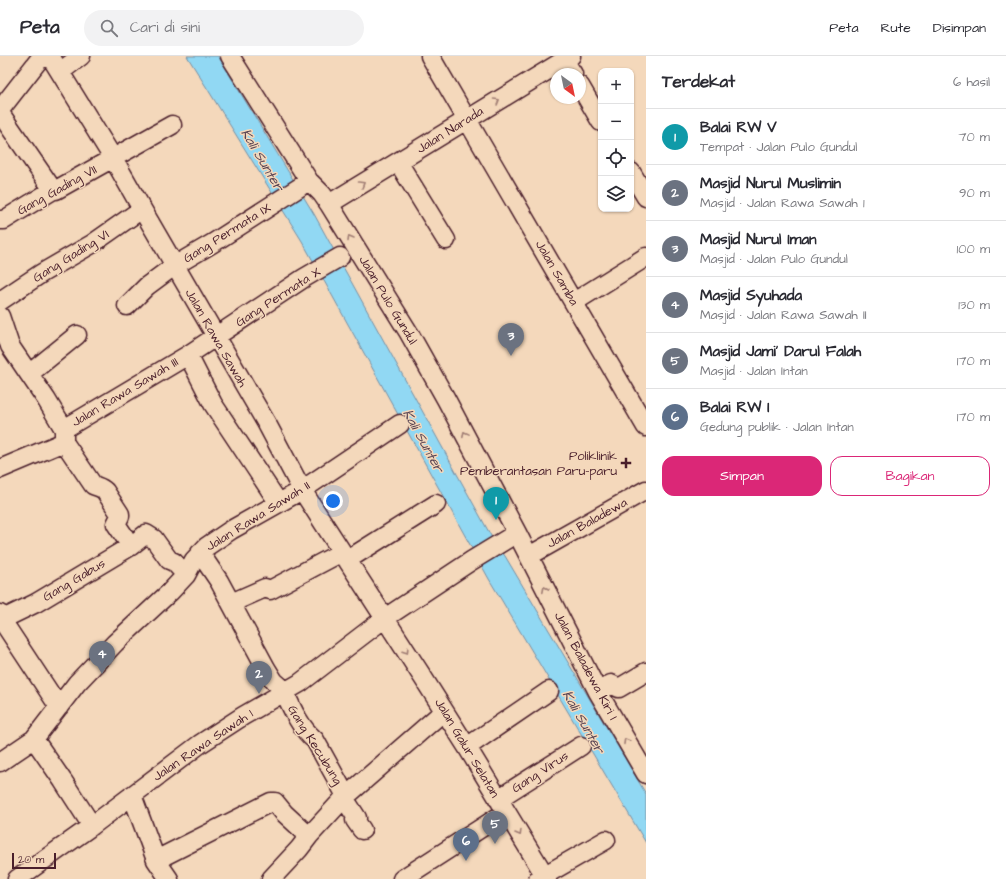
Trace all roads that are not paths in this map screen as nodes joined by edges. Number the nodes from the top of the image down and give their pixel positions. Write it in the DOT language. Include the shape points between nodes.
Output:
graph roads {
  1 [pos="42,56"];
  2 [pos="50,56"];
  3 [pos="81,56"];
  4 [pos="430,56"];
  5 [pos="237,58"];
  6 [pos="569,63"];
  7 [pos="60,72"];
  8 [pos="586,96"];
  9 [pos="1,114"];
  10 [pos="598,117"];
  11 [pos="467,119"];
  12 [pos="172,126"];
  13 [pos="113,158"];
  14 [pos="398,162"];
  15 [pos="633,176"];
  16 [pos="300,187"];
  17 [pos="53,190"];
  18 [pos="646,197"];
  19 [pos="329,204"];
  20 [pos="142,209"];
  21 [pos="0,220"];
  22 [pos="446,240"];
  23 [pos="340,257"];
  24 [pos="646,257"];
  25 [pos="174,266"];
  26 [pos="0,301"];
  27 [pos="574,302"];
  28 [pos="127,306"];
  29 [pos="0,316"];
  30 [pos="77,335"];
  31 [pos="216,337"];
  32 [pos="188,355"];
  33 [pos="29,374"];
  34 [pos="400,424"];
  35 [pos="646,427"];
  36 [pos="64,436"];
  37 [pos="0,469"];
  38 [pos="302,490"];
  39 [pos="645,493"];
  40 [pos="278,502"];
  41 [pos="436,504"];
  42 [pos="513,536"];
  43 [pos="131,546"];
  44 [pos="200,553"];
  45 [pos="345,556"];
  46 [pos="528,556"];
  47 [pos="186,575"];
  48 [pos="231,603"];
  49 [pos="1,618"];
  50 [pos="385,618"];
  51 [pos="646,672"];
  52 [pos="284,691"];
  53 [pos="549,691"];
  54 [pos="598,692"];
  55 [pos="59,707"];
  56 [pos="444,711"];
  57 [pos="34,739"];
  58 [pos="581,746"];
  59 [pos="467,747"];
  60 [pos="0,762"];
  61 [pos="644,767"];
  62 [pos="132,795"];
  63 [pos="345,797"];
  64 [pos="502,806"];
  65 [pos="92,826"];
  66 [pos="362,830"];
  67 [pos="309,836"];
  68 [pos="606,840"];
  69 [pos="156,860"];
  70 [pos="543,878"];
  71 [pos="17,879"];
  72 [pos="169,879"];
  73 [pos="271,879"];
  74 [pos="402,879"];
  1 -- 9 [label="street"];
  2 -- 7 [label="street, Jalan Rawa Sawah"];
  3 -- 7 [label="street"];
  4 -- 11 [label="street, Jalan Samba"];
  5 -- 19 [label="street, Jalan Pulo Gundul" via="309,181"];
  11 -- 6 [label="street, Jalan Narada, one-way"];
  7 -- 13 [label="street, Jalan Rawa Sawah"];
  8 -- 10 [label="street"];
  9 -- 17 [label="street"];
  11 -- 14 [label="street, Jalan Narada"];
  11 -- 27 [label="street, Jalan Samba"];
  12 -- 13 [label="street, Gang Gading VII"];
  13 -- 17 [label="street, Gang Gading VII"];
  13 -- 20 [label="street, Jalan Rawa Sawah"];
  19 -- 14 [label="street, Jalan Narada, one-way"];
  14 -- 22 [label="street"];
  15 -- 18 [label="street"];
  16 -- 25 [label="street, Gang Permata IX"];
  17 -- 21 [label="street, Gang Gading VII"];
  42 -- 19 [label="street, Jalan Pulo Gundul, one-way" via="446,399 409,333"];
  20 -- 25 [label="street, Jalan Rawa Sawah"];
  20 -- 26 [label="street, Gang Gading VI" via="92,244"];
  23 -- 31 [label="street, Gang Permata X"];
  24 -- 27 [label="street"];
  25 -- 28 [label="street, Gang Permata IX" via="147,286"];
  25 -- 31 [label="street, Jalan Rawa Sawah"];
  27 -- 35 [label="street, Jalan Samba"];
  29 -- 33 [label="street" via="10,346"];
  30 -- 33 [label="street"];
  31 -- 32 [label="street, Jalan Rawa Sawah III"];
  31 -- 38 [label="street, Jalan Rawa Sawah"];
  32 -- 36 [label="street, Jalan Rawa Sawah III"];
  32 -- 40 [label="street" via="213,404"];
  33 -- 36 [label="street"];
  34 -- 38 [label="street, Jalan Rawa Sawah II"];
  36 -- 37 [label="street, Jalan Rawa Sawah III"];
  36 -- 43 [label="street" via="93,485 105,491 120,514 116,524"];
  38 -- 40 [label="street, Jalan Rawa Sawah II"];
  38 -- 45 [label="street, Jalan Rawa Sawah"];
  39 -- 46 [label="street, Jalan Baladewa"];
  40 -- 44 [label="street, Jalan Rawa Sawah II" via="231,530"];
  41 -- 45 [label="street"];
  42 -- 46 [label="street, Jalan Pulo Gundul"];
  42 -- 50 [label="street, Jalan Rawa Sawah 1"];
  43 -- 47 [label="street, Gang Gabus" via="146,534 154,539 169,560"];
  43 -- 49 [label="street, Gang Gabus" via="36,603"];
  44 -- 47 [label="street, Jalan Rawa Sawah II"];
  44 -- 48 [label="street, Gang Kecubung"];
  45 -- 48 [label="street" via="270,590 265,588"];
  45 -- 50 [label="street, Jalan Rawa Sawah"];
  54 -- 46 [label="street, Jalan Baladewa Kiri I, one-way"];
  47 -- 55 [label="street, Jalan Rawa Sawah II" via="115,643 77,683"];
  48 -- 52 [label="street, Gang Kecubung" via="266,668"];
  49 -- 55 [label="street"];
  50 -- 52 [label="street, Jalan Rawa Sawah 1" via="300,683"];
  50 -- 56 [label="street, Jalan Galur Selatan, one-way"];
  51 -- 54 [label="street" via="619,688 611,684"];
  52 -- 62 [label="street, Jalan Rawa Sawah 1" via="200,744"];
  52 -- 63 [label="street, Gang Kecubung" via="290,705 315,740"];
  53 -- 59 [label="street"];
  61 -- 54 [label="street, Jalan Baladewa Kiri I, one-way"];
  55 -- 57 [label="street, Jalan Rawa Sawah II"];
  56 -- 59 [label="street, Jalan Galur Selatan"];
  56 -- 63 [label="street"];
  57 -- 60 [label="street, Jalan Rawa Sawah II"];
  57 -- 65 [label="street"];
  58 -- 64 [label="street, Gang Virus"];
  59 -- 64 [label="street, Jalan Galur Selatan"];
  62 -- 65 [label="street, Jalan Rawa Sawah 1"];
  62 -- 69 [label="street"];
  63 -- 66 [label="street, Gang Kecubung"];
  63 -- 67 [label="street"];
  64 -- 70 [label="street, Jalan Galur Selatan, one-way"];
  64 -- 74 [label="street, Gang Virus"];
  65 -- 71 [label="street, Jalan Rawa Sawah 1"];
  67 -- 69 [label="street" via="284,814 275,802 271,802"];
  67 -- 73 [label="street"];
  68 -- 70 [label="street"];
  69 -- 72 [label="street"];
}
